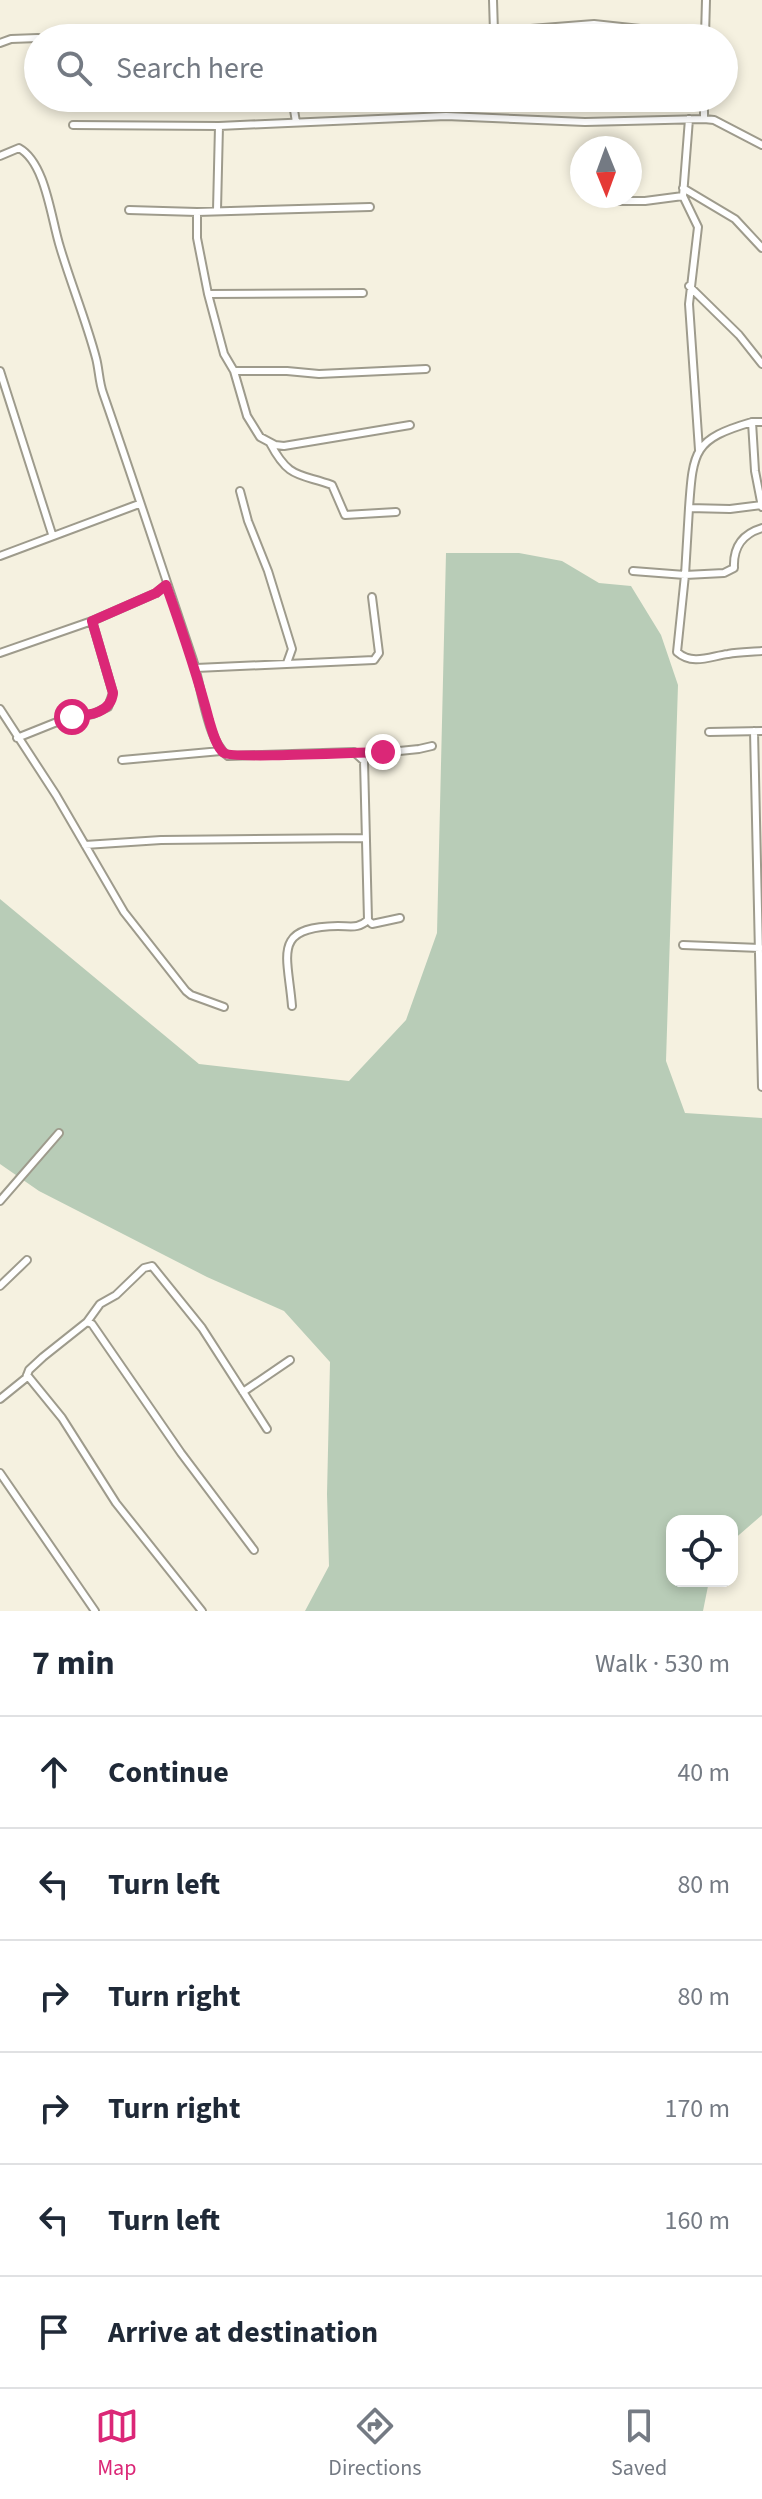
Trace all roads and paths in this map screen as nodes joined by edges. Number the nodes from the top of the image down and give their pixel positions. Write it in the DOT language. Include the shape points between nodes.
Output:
graph roads {
  1 [pos="493,0"];
  2 [pos="706,0"];
  3 [pos="494,24"];
  4 [pos="705,24"];
  5 [pos="24,39"];
  6 [pos="0,43"];
  7 [pos="294,112"];
  8 [pos="704,112"];
  9 [pos="689,119"];
  10 [pos="704,119"];
  11 [pos="296,122"];
  12 [pos="73,125"];
  13 [pos="219,126"];
  14 [pos="0,145"];
  15 [pos="762,145"];
  16 [pos="3,154"];
  17 [pos="683,192"];
  18 [pos="642,201"];
  19 [pos="370,207"];
  20 [pos="129,210"];
  21 [pos="217,210"];
  22 [pos="197,212"];
  23 [pos="762,248"];
  24 [pos="689,286"];
  25 [pos="363,293"];
  26 [pos="208,294"];
  27 [pos="762,364"];
  28 [pos="426,369"];
  29 [pos="0,371"];
  30 [pos="234,371"];
  31 [pos="752,422"];
  32 [pos="762,422"];
  33 [pos="410,425"];
  34 [pos="270,443"];
  35 [pos="699,450"];
  36 [pos="240,491"];
  37 [pos="139,504"];
  38 [pos="762,506"];
  39 [pos="689,508"];
  40 [pos="396,512"];
  41 [pos="762,528"];
  42 [pos="52,534"];
  43 [pos="0,556"];
  44 [pos="633,571"];
  45 [pos="685,575"];
  46 [pos="166,585"];
  47 [pos="372,597"];
  48 [pos="92,621"];
  49 [pos="762,651"];
  50 [pos="0,653"];
  51 [pos="287,663"];
  52 [pos="196,668"];
  53 [pos="0,709"];
  54 [pos="758,731"];
  55 [pos="709,732"];
  56 [pos="17,738"];
  57 [pos="432,746"];
  58 [pos="221,751"];
  59 [pos="360,755"];
  60 [pos="122,760"];
  61 [pos="365,838"];
  62 [pos="85,845"];
  63 [pos="400,918"];
  64 [pos="368,920"];
  65 [pos="683,945"];
  66 [pos="760,948"];
  67 [pos="761,960"];
  68 [pos="292,1006"];
  69 [pos="224,1007"];
  70 [pos="762,1087"];
  71 [pos="59,1133"];
  72 [pos="0,1201"];
  73 [pos="27,1260"];
  74 [pos="0,1286"];
  75 [pos="87,1322"];
  76 [pos="290,1360"];
  77 [pos="27,1375"];
  78 [pos="243,1392"];
  79 [pos="0,1399"];
  80 [pos="267,1429"];
  81 [pos="0,1473"];
  82 [pos="254,1550"];
  83 [pos="95,1611"];
  84 [pos="202,1611"];
  1 -- 3 [label="street"];
  2 -- 4 [label="street"];
  5 -- 6 [label="street"];
  7 -- 11 [label="street"];
  8 -- 10 [label="street"];
  9 -- 10 [label="street"];
  9 -- 11 [label="street" via="585,122 446,116"];
  9 -- 17 [label="street"];
  10 -- 15 [label="street"];
  11 -- 13 [label="street"];
  12 -- 13 [label="street"];
  13 -- 21 [label="street"];
  14 -- 16 [label="street"];
  16 -- 37 [label="street" via="24,150 39,170"];
  17 -- 18 [label="street"];
  17 -- 23 [label="street" via="735,219"];
  17 -- 24 [label="street" via="698,227"];
  19 -- 21 [label="street"];
  20 -- 22 [label="street"];
  21 -- 22 [label="street"];
  22 -- 26 [label="street"];
  24 -- 27 [label="street"];
  24 -- 35 [label="street"];
  25 -- 26 [label="street"];
  26 -- 30 [label="street" via="224,354"];
  28 -- 30 [label="street"];
  29 -- 42 [label="street"];
  30 -- 34 [label="street" via="252,427"];
  31 -- 32 [label="street"];
  31 -- 35 [label="street" via="722,431"];
  31 -- 38 [label="street"];
  33 -- 34 [label="street" via="284,446"];
  34 -- 40 [label="street" via="290,471 332,485 345,515"];
  35 -- 39 [label="street"];
  36 -- 51 [label="street" via="292,649"];
  37 -- 42 [label="street"];
  37 -- 46 [label="street"];
  38 -- 39 [label="street"];
  39 -- 45 [label="street"];
  41 -- 45 [label="street" via="738,543 734,568"];
  42 -- 43 [label="street"];
  44 -- 45 [label="street"];
  45 -- 49 [label="street" via="677,652 703,660"];
  46 -- 48 [label="street"];
  46 -- 52 [label="street"];
  47 -- 51 [label="street" via="379,653 374,660"];
  48 -- 50 [label="street"];
  48 -- 56 [label="street" via="112,701 93,714 67,718"];
  51 -- 52 [label="street"];
  52 -- 58 [label="street"];
  53 -- 56 [label="street"];
  54 -- 55 [label="street"];
  54 -- 66 [label="street"];
  56 -- 62 [label="street"];
  57 -- 59 [label="street"];
  58 -- 59 [label="street" via="228,756"];
  58 -- 60 [label="street"];
  59 -- 61 [label="street"];
  61 -- 62 [label="street"];
  61 -- 64 [label="street"];
  62 -- 69 [label="street" via="124,912 186,991"];
  63 -- 64 [label="street" via="372,924"];
  64 -- 68 [label="street" via="357,927 306,929 294,936 287,948"];
  65 -- 66 [label="street"];
  66 -- 67 [label="street"];
  67 -- 70 [label="street"];
  71 -- 72 [label="street"];
  73 -- 74 [label="street"];
  75 -- 77 [label="street"];
  75 -- 78 [label="street" via="100,1304 152,1266 202,1328"];
  75 -- 82 [label="street"];
  76 -- 78 [label="street"];
  77 -- 79 [label="street"];
  77 -- 84 [label="street" via="62,1418 116,1503"];
  78 -- 80 [label="street"];
  81 -- 83 [label="street"];
}
